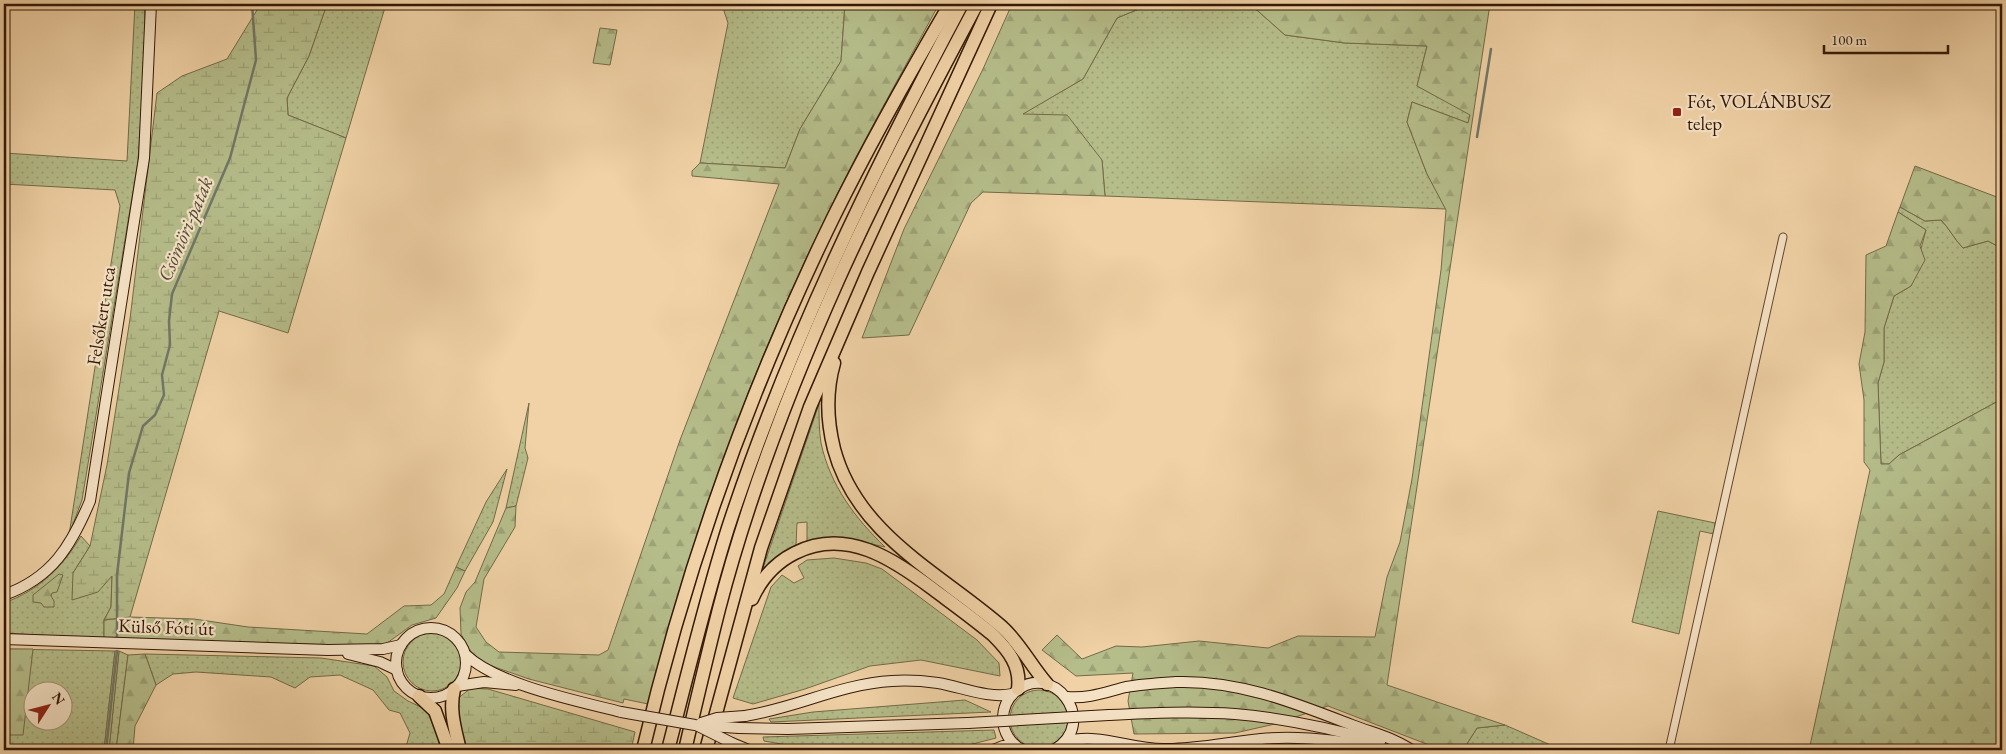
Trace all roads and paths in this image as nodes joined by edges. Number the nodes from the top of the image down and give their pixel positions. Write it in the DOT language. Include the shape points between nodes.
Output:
graph roads {
  1 [pos="151,4"];
  2 [pos="950,4"];
  3 [pos="962,4"];
  4 [pos="977,4"];
  5 [pos="992,4"];
  6 [pos="1783,237"];
  7 [pos="841,332"];
  8 [pos="4,595"];
  9 [pos="741,619"];
  10 [pos="4,640"];
  11 [pos="401,645"];
  12 [pos="328,650"];
  13 [pos="465,654"];
  14 [pos="397,670"];
  15 [pos="1047,684"];
  16 [pos="528,686"];
  17 [pos="456,687"];
  18 [pos="1015,691"];
  19 [pos="419,696"];
  20 [pos="1067,697"];
  21 [pos="695,725"];
  22 [pos="1065,742"];
  23 [pos="1019,749"];
  24 [pos="449,750"];
  25 [pos="460,750"];
  26 [pos="643,750"];
  27 [pos="668,750"];
  28 [pos="685,750"];
  29 [pos="706,750"];
  30 [pos="748,750"];
  31 [pos="993,750"];
  32 [pos="1054,750"];
  33 [pos="1386,750"];
  34 [pos="1410,750"];
  35 [pos="1669,750"];
  1 -- 8 [label="main road, Felsőkert utca" via="144,158 90,501 76,534 61,556 36,579"];
  2 -- 26 [label="highway" via="833,217 770,358 730,457 692,571"];
  3 -- 27 [label="highway" via="844,236 789,363 728,528"];
  4 -- 28 [label="highway" via="857,240 804,362 761,476 719,607"];
  5 -- 7 [label="highway"];
  6 -- 35 [label="street"];
  7 -- 9 [label="highway" via="779,492"];
  7 -- 15 [label="highway" via="831,374 829,420 838,463 854,496 882,532 909,556 1003,628"];
  9 -- 18 [label="highway" via="764,577 785,558 810,547 839,543 855,545 900,564 993,635 1006,648 1017,667 1020,677"];
  9 -- 29 [label="highway"];
  10 -- 12 [label="main road, Külső Fóti út"];
  11 -- 12 [label="main road, Külső Fóti út" via="383,650"];
  11 -- 13 [label="main road" via="417,631 438,628 456,639"];
  11 -- 14 [label="main road" via="396,657"];
  12 -- 14 [label="main road, Külső Fóti út" via="380,662"];
  13 -- 16 [label="main road" via="474,663"];
  13 -- 17 [label="main road" via="463,676"];
  14 -- 19 [label="main road" via="401,681"];
  15 -- 18 [label="main road" via="1032,683"];
  15 -- 20 [label="main road"];
  16 -- 17 [label="main road" via="484,682"];
  16 -- 21 [label="main road, bridge" via="621,712"];
  17 -- 19 [label="main road" via="440,697"];
  17 -- 25 [label="highway" via="450,702"];
  18 -- 21 [label="main road, bridge" via="992,696 938,683 894,681 841,688 780,709 718,718"];
  18 -- 23 [label="main road" via="1007,702 1003,720 1004,730"];
  19 -- 24 [label="highway" via="435,711"];
  20 -- 22 [label="main road" via="1074,716 1072,730"];
  20 -- 34 [label="main road" via="1087,697 1128,687 1176,682 1221,684 1300,704 1392,738"];
  21 -- 30 [label="main road, bridge"];
  21 -- 34 [label="main road, bridge" via="807,728 1187,712 1236,714 1299,723"];
  22 -- 32 [label="main road"];
  22 -- 33 [label="main road" via="1086,738 1162,750 1209,748 1261,739 1307,738"];
  23 -- 31 [label="main road" via="1003,746"];
}
